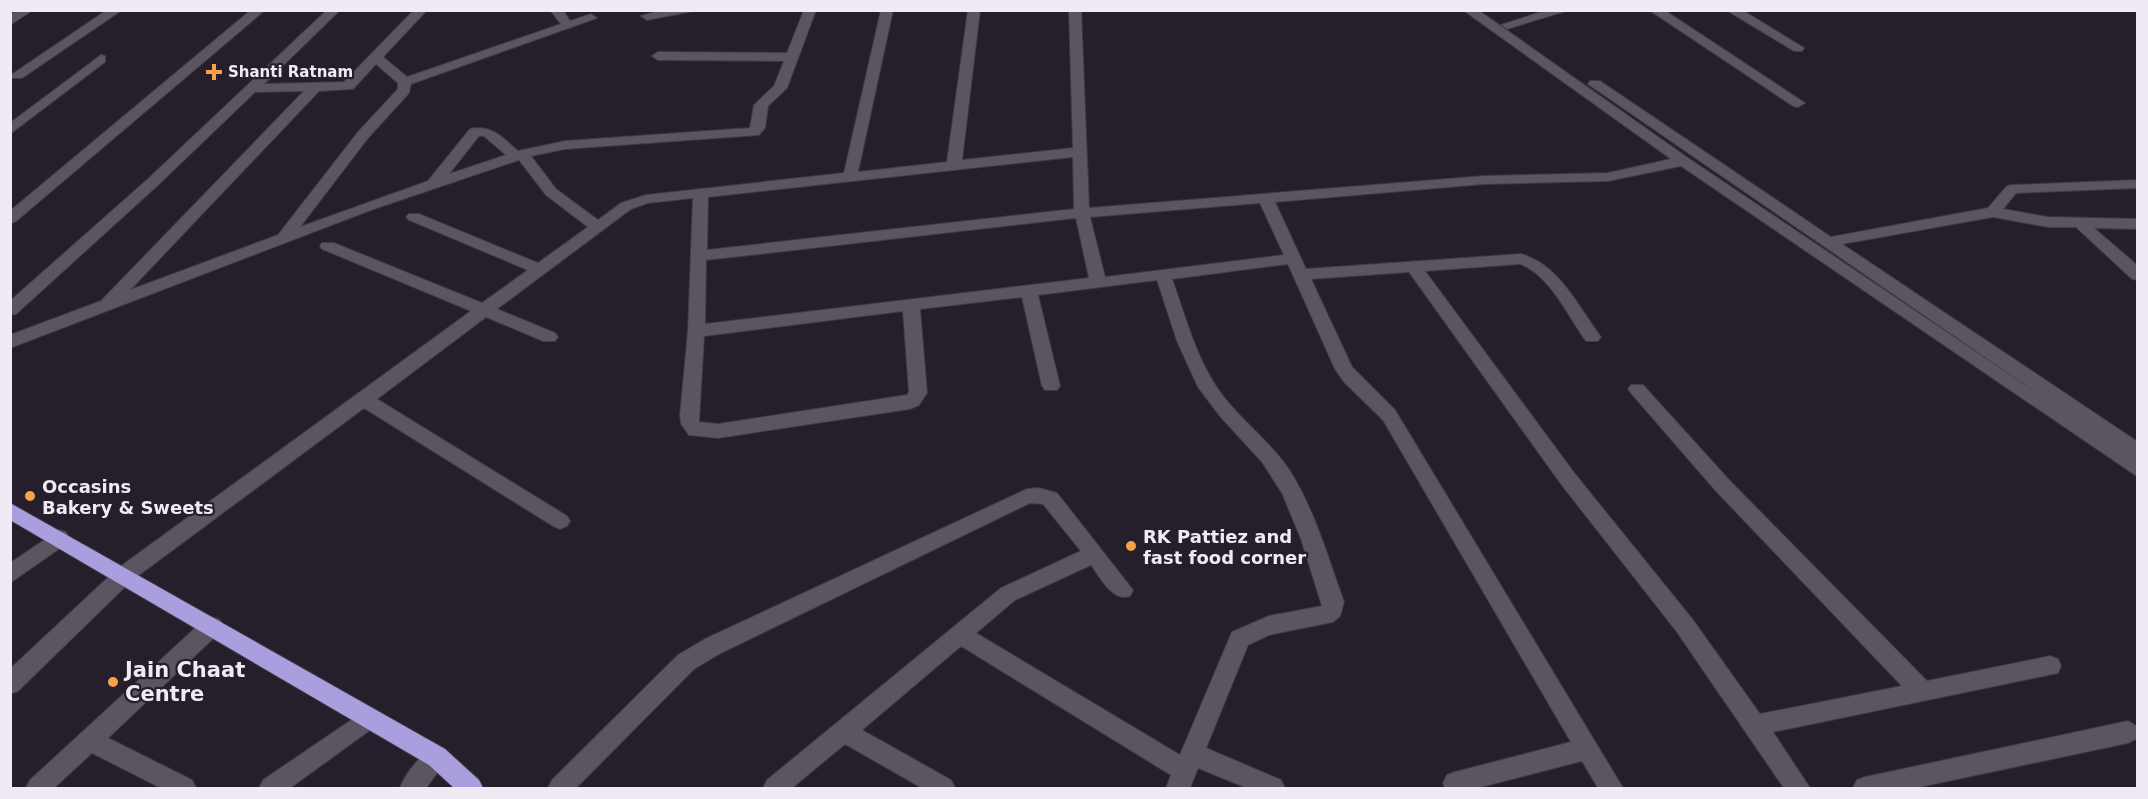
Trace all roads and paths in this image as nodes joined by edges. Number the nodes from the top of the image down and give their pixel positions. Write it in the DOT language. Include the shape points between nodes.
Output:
graph roads {
  1 [pos="27,10"];
  2 [pos="116,10"];
  3 [pos="259,10"];
  4 [pos="422,10"];
  5 [pos="556,10"];
  6 [pos="810,10"];
  7 [pos="887,10"];
  8 [pos="974,10"];
  9 [pos="1075,10"];
  10 [pos="1469,10"];
  11 [pos="1486,10"];
  12 [pos="1563,10"];
  13 [pos="1654,10"];
  14 [pos="1732,10"];
  15 [pos="692,11"];
  16 [pos="325,13"];
  17 [pos="647,15"];
  18 [pos="591,18"];
  19 [pos="10,21"];
  20 [pos="1507,25"];
  21 [pos="568,26"];
  22 [pos="1798,48"];
  23 [pos="657,56"];
  24 [pos="792,57"];
  25 [pos="376,58"];
  26 [pos="100,59"];
  27 [pos="16,75"];
  28 [pos="405,82"];
  29 [pos="315,87"];
  30 [pos="252,88"];
  31 [pos="1798,103"];
  32 [pos="10,130"];
  33 [pos="1079,152"];
  34 [pos="519,155"];
  35 [pos="1683,161"];
  36 [pos="954,166"];
  37 [pos="850,177"];
  38 [pos="434,183"];
  39 [pos="2138,184"];
  40 [pos="701,194"];
  41 [pos="1266,199"];
  42 [pos="1993,212"];
  43 [pos="1082,213"];
  44 [pos="414,217"];
  45 [pos="10,219"];
  46 [pos="2081,224"];
  47 [pos="2138,224"];
  48 [pos="598,227"];
  49 [pos="283,239"];
  50 [pos="1828,242"];
  51 [pos="328,246"];
  52 [pos="699,256"];
  53 [pos="1292,259"];
  54 [pos="1414,267"];
  55 [pos="541,270"];
  56 [pos="2135,270"];
  57 [pos="1163,275"];
  58 [pos="1300,275"];
  59 [pos="1098,283"];
  60 [pos="1029,291"];
  61 [pos="911,305"];
  62 [pos="103,308"];
  63 [pos="10,309"];
  64 [pos="488,310"];
  65 [pos="696,331"];
  66 [pos="549,337"];
  67 [pos="1592,337"];
  68 [pos="10,342"];
  69 [pos="1051,386"];
  70 [pos="1637,389"];
  71 [pos="364,400"];
  72 [pos="2138,452"];
  73 [pos="2138,470"];
  74 [pos="10,510"];
  75 [pos="560,521"];
  76 [pos="59,538"];
  77 [pos="1095,554"];
  78 [pos="10,575"];
  79 [pos="124,575"];
  80 [pos="1123,590"];
  81 [pos="212,626"];
  82 [pos="962,635"];
  83 [pos="2050,666"];
  84 [pos="10,684"];
  85 [pos="1923,692"];
  86 [pos="369,718"];
  87 [pos="1757,725"];
  88 [pos="843,731"];
  89 [pos="2128,732"];
  90 [pos="90,740"];
  91 [pos="1588,749"];
  92 [pos="437,757"];
  93 [pos="1186,771"];
  94 [pos="1455,783"];
  95 [pos="38,789"];
  96 [pos="184,789"];
  97 [pos="271,789"];
  98 [pos="412,789"];
  99 [pos="471,789"];
  100 [pos="560,789"];
  101 [pos="775,789"];
  102 [pos="943,789"];
  103 [pos="1273,789"];
  104 [pos="1611,789"];
  105 [pos="1798,789"];
  106 [pos="1864,789"];
  1 -- 19 [label="street"];
  2 -- 27 [label="street"];
  3 -- 45 [label="street"];
  4 -- 25 [label="street"];
  5 -- 21 [label="street"];
  6 -- 24 [label="street"];
  7 -- 37 [label="street"];
  8 -- 36 [label="street"];
  9 -- 33 [label="street"];
  10 -- 35 [label="street"];
  11 -- 20 [label="street"];
  12 -- 20 [label="street"];
  13 -- 31 [label="street"];
  14 -- 22 [label="street"];
  15 -- 17 [label="street"];
  16 -- 30 [label="street"];
  18 -- 21 [label="street"];
  20 -- 50 [label="street"];
  21 -- 28 [label="street"];
  23 -- 24 [label="street"];
  24 -- 34 [label="street" via="780,88 761,105 754,132 565,146"];
  25 -- 28 [label="street"];
  25 -- 29 [label="street" via="348,86"];
  26 -- 32 [label="street"];
  28 -- 49 [label="street" via="404,90 363,135"];
  29 -- 30 [label="street"];
  29 -- 62 [label="street"];
  30 -- 63 [label="street"];
  33 -- 36 [label="street"];
  33 -- 43 [label="street"];
  34 -- 38 [label="street"];
  34 -- 38 [label="street" via="487,132 479,131 471,135"];
  34 -- 48 [label="street" via="551,192"];
  35 -- 41 [label="street" via="1608,177 1484,180"];
  35 -- 73 [label="street"];
  36 -- 37 [label="street"];
  37 -- 40 [label="street"];
  38 -- 49 [label="street"];
  39 -- 42 [label="street" via="2012,189"];
  40 -- 48 [label="street" via="635,202"];
  40 -- 52 [label="street"];
  41 -- 43 [label="street"];
  41 -- 53 [label="street"];
  42 -- 46 [label="street"];
  42 -- 50 [label="street"];
  43 -- 52 [label="street"];
  43 -- 59 [label="street"];
  44 -- 55 [label="street"];
  46 -- 47 [label="street"];
  46 -- 56 [label="street"];
  48 -- 55 [label="street"];
  49 -- 62 [label="street"];
  50 -- 72 [label="street"];
  51 -- 64 [label="street"];
  52 -- 65 [label="street"];
  53 -- 57 [label="street"];
  53 -- 58 [label="street"];
  54 -- 58 [label="street"];
  54 -- 67 [label="street" via="1529,260 1542,270"];
  54 -- 87 [label="street" via="1568,478"];
  55 -- 64 [label="street"];
  57 -- 59 [label="street"];
  57 -- 93 [label="street" via="1196,365 1217,402 1261,447 1292,494 1334,602 1325,616 1264,627 1240,639"];
  58 -- 91 [label="street" via="1344,369 1383,407"];
  59 -- 60 [label="street"];
  60 -- 61 [label="street"];
  60 -- 69 [label="street"];
  61 -- 65 [label="street"];
  61 -- 65 [label="street" via="918,393 914,400 718,431 696,430 690,424"];
  62 -- 68 [label="street"];
  64 -- 66 [label="street"];
  64 -- 71 [label="street"];
  70 -- 85 [label="street" via="1723,486"];
  71 -- 75 [label="street"];
  71 -- 79 [label="street"];
  74 -- 76 [label="highway"];
  76 -- 78 [label="street"];
  76 -- 79 [label="highway"];
  77 -- 80 [label="street"];
  77 -- 82 [label="street" via="1008,594"];
  77 -- 100 [label="street" via="1050,498 1027,496 686,662"];
  79 -- 81 [label="highway"];
  79 -- 84 [label="street"];
  81 -- 86 [label="highway"];
  81 -- 90 [label="street"];
  82 -- 88 [label="street"];
  82 -- 93 [label="street"];
  83 -- 85 [label="street"];
  85 -- 87 [label="street"];
  86 -- 92 [label="highway"];
  86 -- 97 [label="street"];
  87 -- 105 [label="street"];
  88 -- 101 [label="street"];
  88 -- 102 [label="street"];
  89 -- 106 [label="street"];
  90 -- 95 [label="street"];
  90 -- 96 [label="street"];
  91 -- 94 [label="street"];
  91 -- 104 [label="street"];
  92 -- 98 [label="street"];
  92 -- 99 [label="highway"];
  93 -- 103 [label="street"];
}
